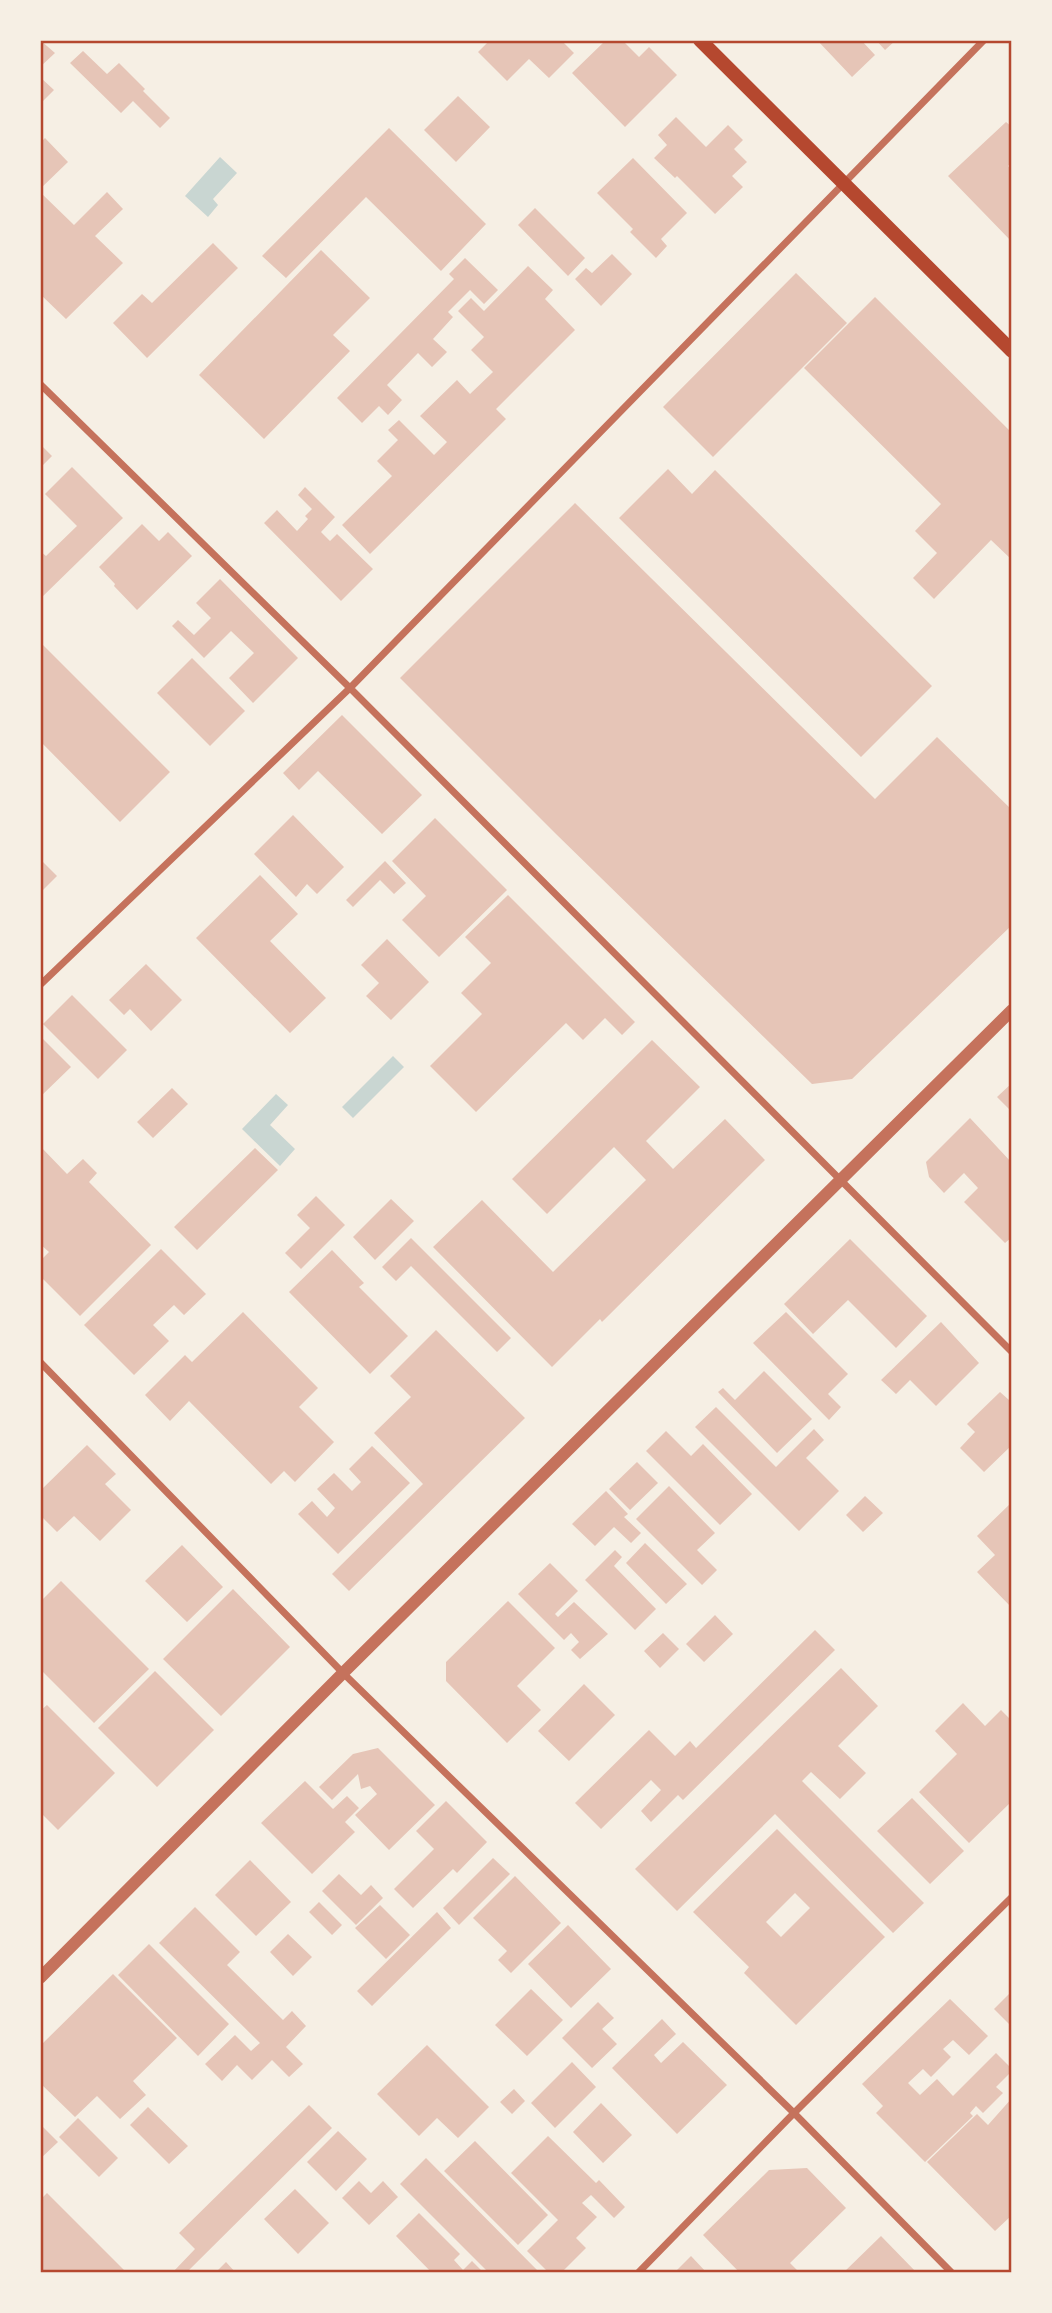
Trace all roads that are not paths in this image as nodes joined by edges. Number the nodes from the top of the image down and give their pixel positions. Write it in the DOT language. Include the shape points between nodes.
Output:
graph roads {
  1 [pos="700,40"];
  2 [pos="984,40"];
  3 [pos="844,181"];
  4 [pos="1012,351"];
  5 [pos="40,384"];
  6 [pos="350,688"];
  7 [pos="40,985"];
  8 [pos="1012,1010"];
  9 [pos="840,1180"];
  10 [pos="1012,1352"];
  11 [pos="40,1362"];
  12 [pos="343,1674"];
  13 [pos="1012,1897"];
  14 [pos="40,1978"];
  15 [pos="794,2113"];
  16 [pos="638,2273"];
  17 [pos="952,2273"];
  1 -- 3 [label="main road"];
  2 -- 3 [label="street"];
  3 -- 4 [label="main road"];
  3 -- 6 [label="street"];
  5 -- 6 [label="street"];
  6 -- 7 [label="street"];
  6 -- 9 [label="street"];
  8 -- 9 [label="street"];
  9 -- 10 [label="street"];
  9 -- 12 [label="street"];
  11 -- 12 [label="street"];
  12 -- 14 [label="street"];
  12 -- 15 [label="street"];
  13 -- 15 [label="street"];
  15 -- 16 [label="street"];
  15 -- 17 [label="street"];
}
